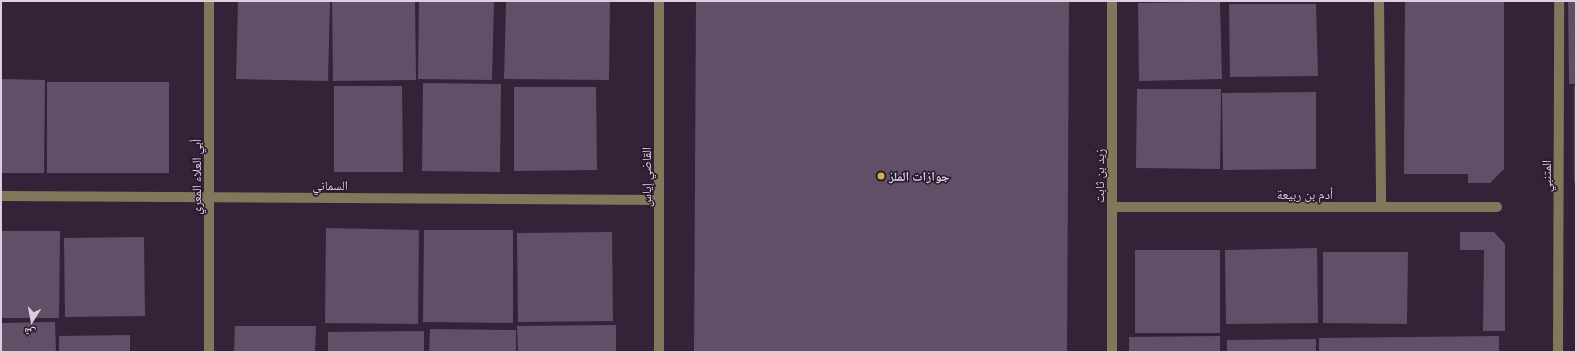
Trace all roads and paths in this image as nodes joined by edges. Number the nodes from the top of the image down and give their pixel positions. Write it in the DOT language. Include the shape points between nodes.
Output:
graph roads {
  1 [pos="209,1"];
  2 [pos="659,1"];
  3 [pos="1112,1"];
  4 [pos="1379,1"];
  5 [pos="1559,1"];
  6 [pos="1,196"];
  7 [pos="209,198"];
  8 [pos="659,200"];
  9 [pos="1112,207"];
  10 [pos="1381,207"];
  11 [pos="1497,207"];
  12 [pos="209,352"];
  13 [pos="659,352"];
  14 [pos="1112,352"];
  15 [pos="1558,352"];
  1 -- 7 [label="street, أبي العلاء المعري"];
  2 -- 8 [label="street, القاضي إياس"];
  3 -- 9 [label="street, زيد بن ثابت"];
  4 -- 10 [label="street"];
  5 -- 15 [label="street, المتنبي"];
  6 -- 7 [label="street, السماني"];
  7 -- 8 [label="street, السماني"];
  7 -- 12 [label="street, أبي العلاء المعري"];
  8 -- 13 [label="street, القاضي إياس"];
  9 -- 10 [label="street, أدم بن ربيعة"];
  9 -- 14 [label="street, زيد بن ثابت"];
  10 -- 11 [label="street, أدم بن ربيعة"];
}
